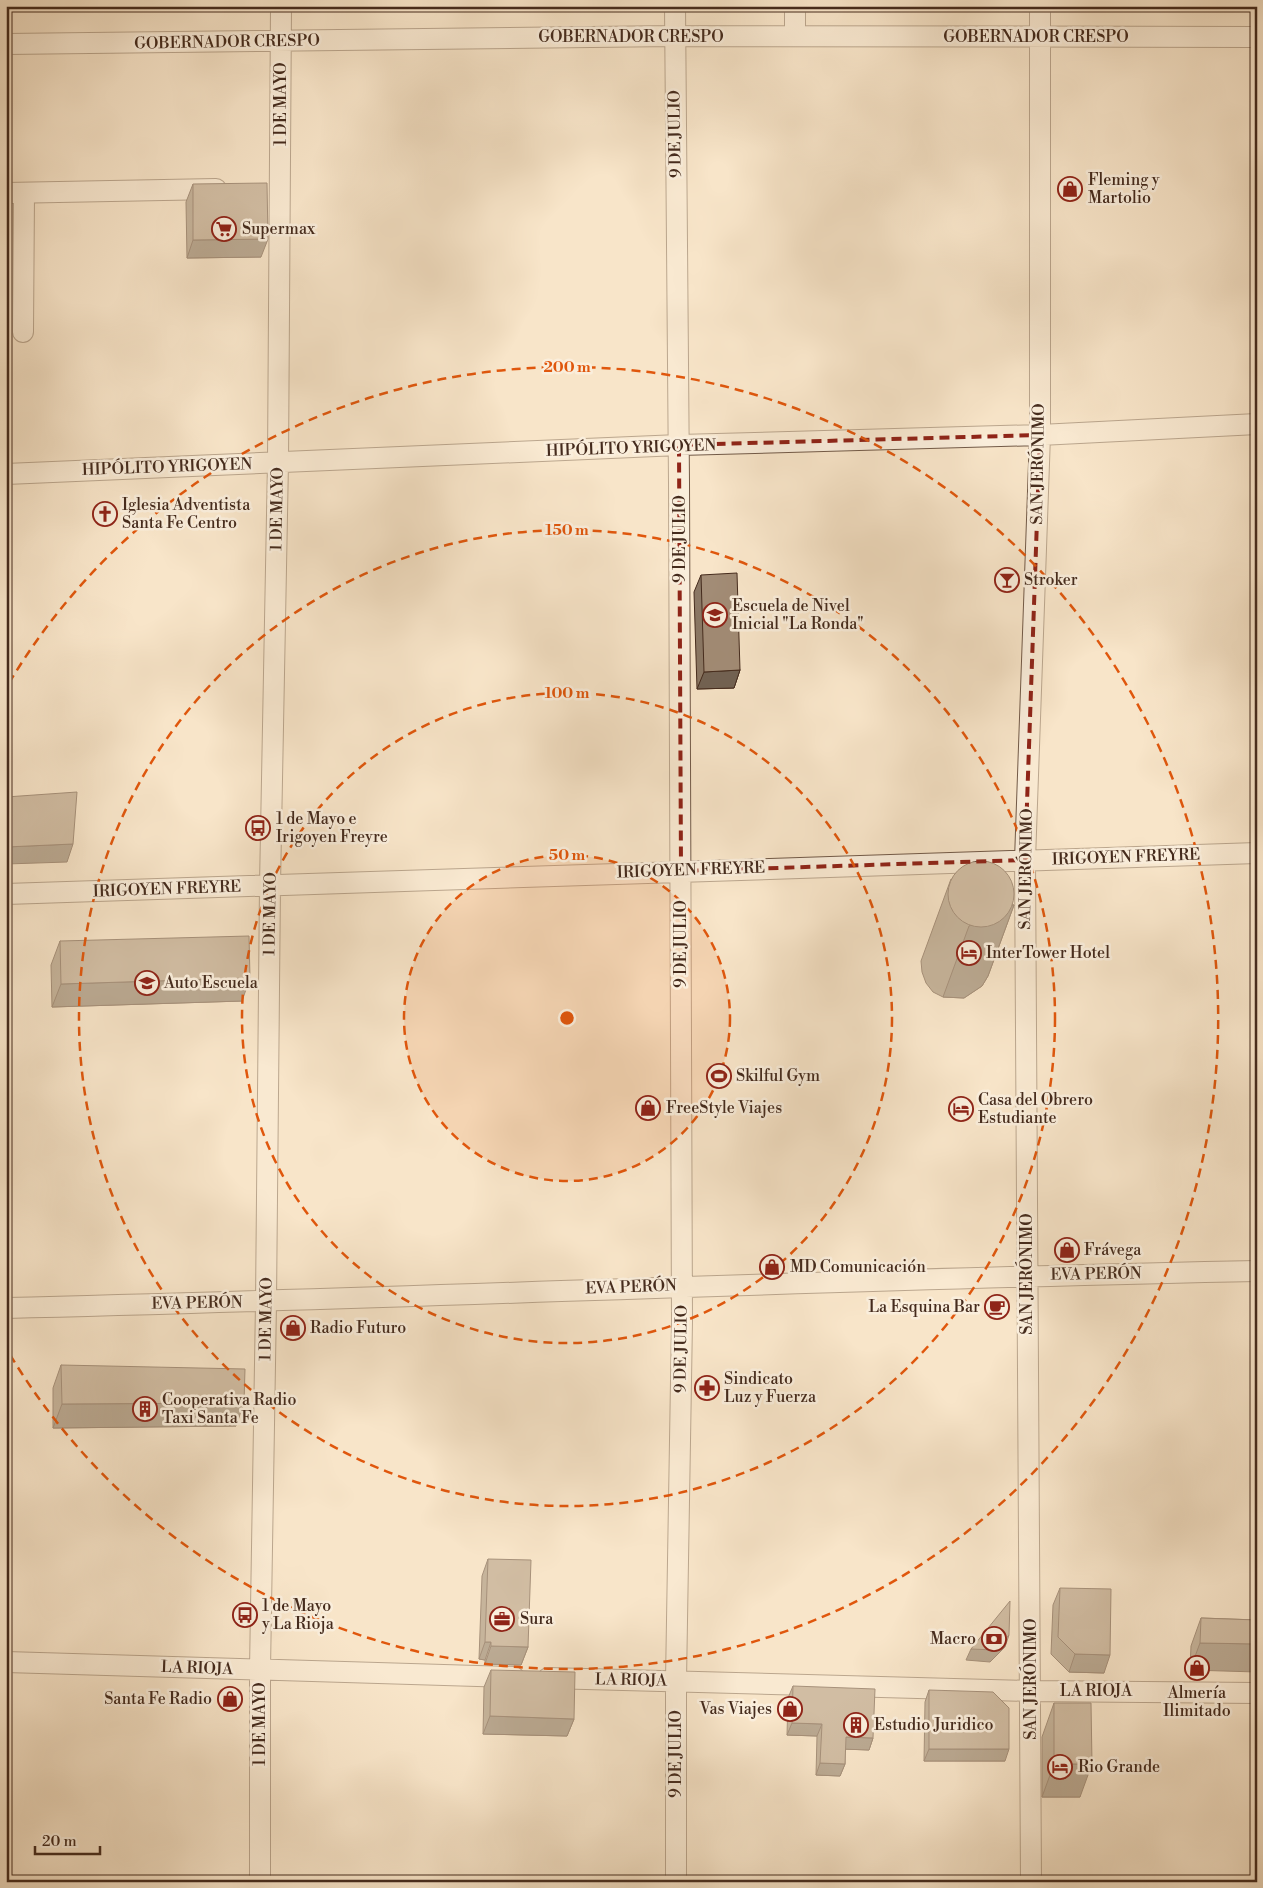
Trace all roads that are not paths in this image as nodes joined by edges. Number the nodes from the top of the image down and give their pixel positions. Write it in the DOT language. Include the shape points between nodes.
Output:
graph roads {
  1 [pos="281,6"];
  2 [pos="674,6"];
  3 [pos="796,6"];
  4 [pos="1040,6"];
  5 [pos="674,36"];
  6 [pos="795,36"];
  7 [pos="1039,37"];
  8 [pos="1257,38"];
  9 [pos="281,41"];
  10 [pos="6,44"];
  11 [pos="231,189"];
  12 [pos="15,193"];
  13 [pos="23,332"];
  14 [pos="1257,424"];
  15 [pos="1040,435"];
  16 [pos="679,445"];
  17 [pos="278,462"];
  18 [pos="6,474"];
  19 [pos="1257,853"];
  20 [pos="1025,860"];
  21 [pos="681,871"];
  22 [pos="270,885"];
  23 [pos="6,894"];
  24 [pos="1257,1271"];
  25 [pos="1027,1275"];
  26 [pos="682,1285"];
  27 [pos="266,1302"];
  28 [pos="6,1308"];
  29 [pos="6,1662"];
  30 [pos="260,1670"];
  31 [pos="676,1681"];
  32 [pos="1031,1691"];
  33 [pos="1257,1693"];
  34 [pos="260,1882"];
  35 [pos="676,1882"];
  36 [pos="1031,1882"];
  1 -- 9 [label="street, 1 DE MAYO"];
  2 -- 5 [label="street, 9 DE JULIO"];
  3 -- 6 [label="street"];
  4 -- 7 [label="street, SAN JERÓNIMO"];
  5 -- 6 [label="street, GOBERNADOR CRESPO"];
  5 -- 9 [label="street, GOBERNADOR CRESPO"];
  5 -- 16 [label="street, 9 DE JULIO"];
  6 -- 7 [label="street, GOBERNADOR CRESPO"];
  7 -- 8 [label="street, GOBERNADOR CRESPO"];
  7 -- 15 [label="street, SAN JERÓNIMO"];
  9 -- 10 [label="street, GOBERNADOR CRESPO"];
  9 -- 17 [label="street, 1 DE MAYO" via="271,188"];
  11 -- 12 [label="street"];
  12 -- 13 [label="street"];
  14 -- 15 [label="street, HIPÓLITO YRIGOYEN"];
  15 -- 16 [label="street, HIPÓLITO YRIGOYEN"];
  15 -- 20 [label="street, SAN JERÓNIMO"];
  16 -- 17 [label="street, HIPÓLITO YRIGOYEN"];
  16 -- 21 [label="street, 9 DE JULIO"];
  17 -- 18 [label="street, HIPÓLITO YRIGOYEN"];
  17 -- 22 [label="street, 1 DE MAYO"];
  19 -- 20 [label="street, IRIGOYEN FREYRE"];
  20 -- 21 [label="street, IRIGOYEN FREYRE"];
  20 -- 25 [label="street, SAN JERÓNIMO"];
  21 -- 22 [label="street, IRIGOYEN FREYRE"];
  21 -- 26 [label="street, 9 DE JULIO"];
  22 -- 23 [label="street, IRIGOYEN FREYRE"];
  22 -- 27 [label="street, 1 DE MAYO"];
  24 -- 25 [label="street, EVA PERÓN"];
  25 -- 26 [label="street, EVA PERÓN"];
  25 -- 32 [label="street, SAN JERÓNIMO"];
  26 -- 27 [label="street, EVA PERÓN"];
  26 -- 31 [label="street, 9 DE JULIO"];
  27 -- 28 [label="street, EVA PERÓN"];
  27 -- 30 [label="street, 1 DE MAYO"];
  29 -- 30 [label="street, LA RIOJA"];
  30 -- 31 [label="street, LA RIOJA"];
  30 -- 34 [label="street, 1 DE MAYO"];
  31 -- 32 [label="street, LA RIOJA"];
  31 -- 35 [label="street, 9 DE JULIO"];
  32 -- 33 [label="street, LA RIOJA"];
  32 -- 36 [label="street, SAN JERÓNIMO"];
}
